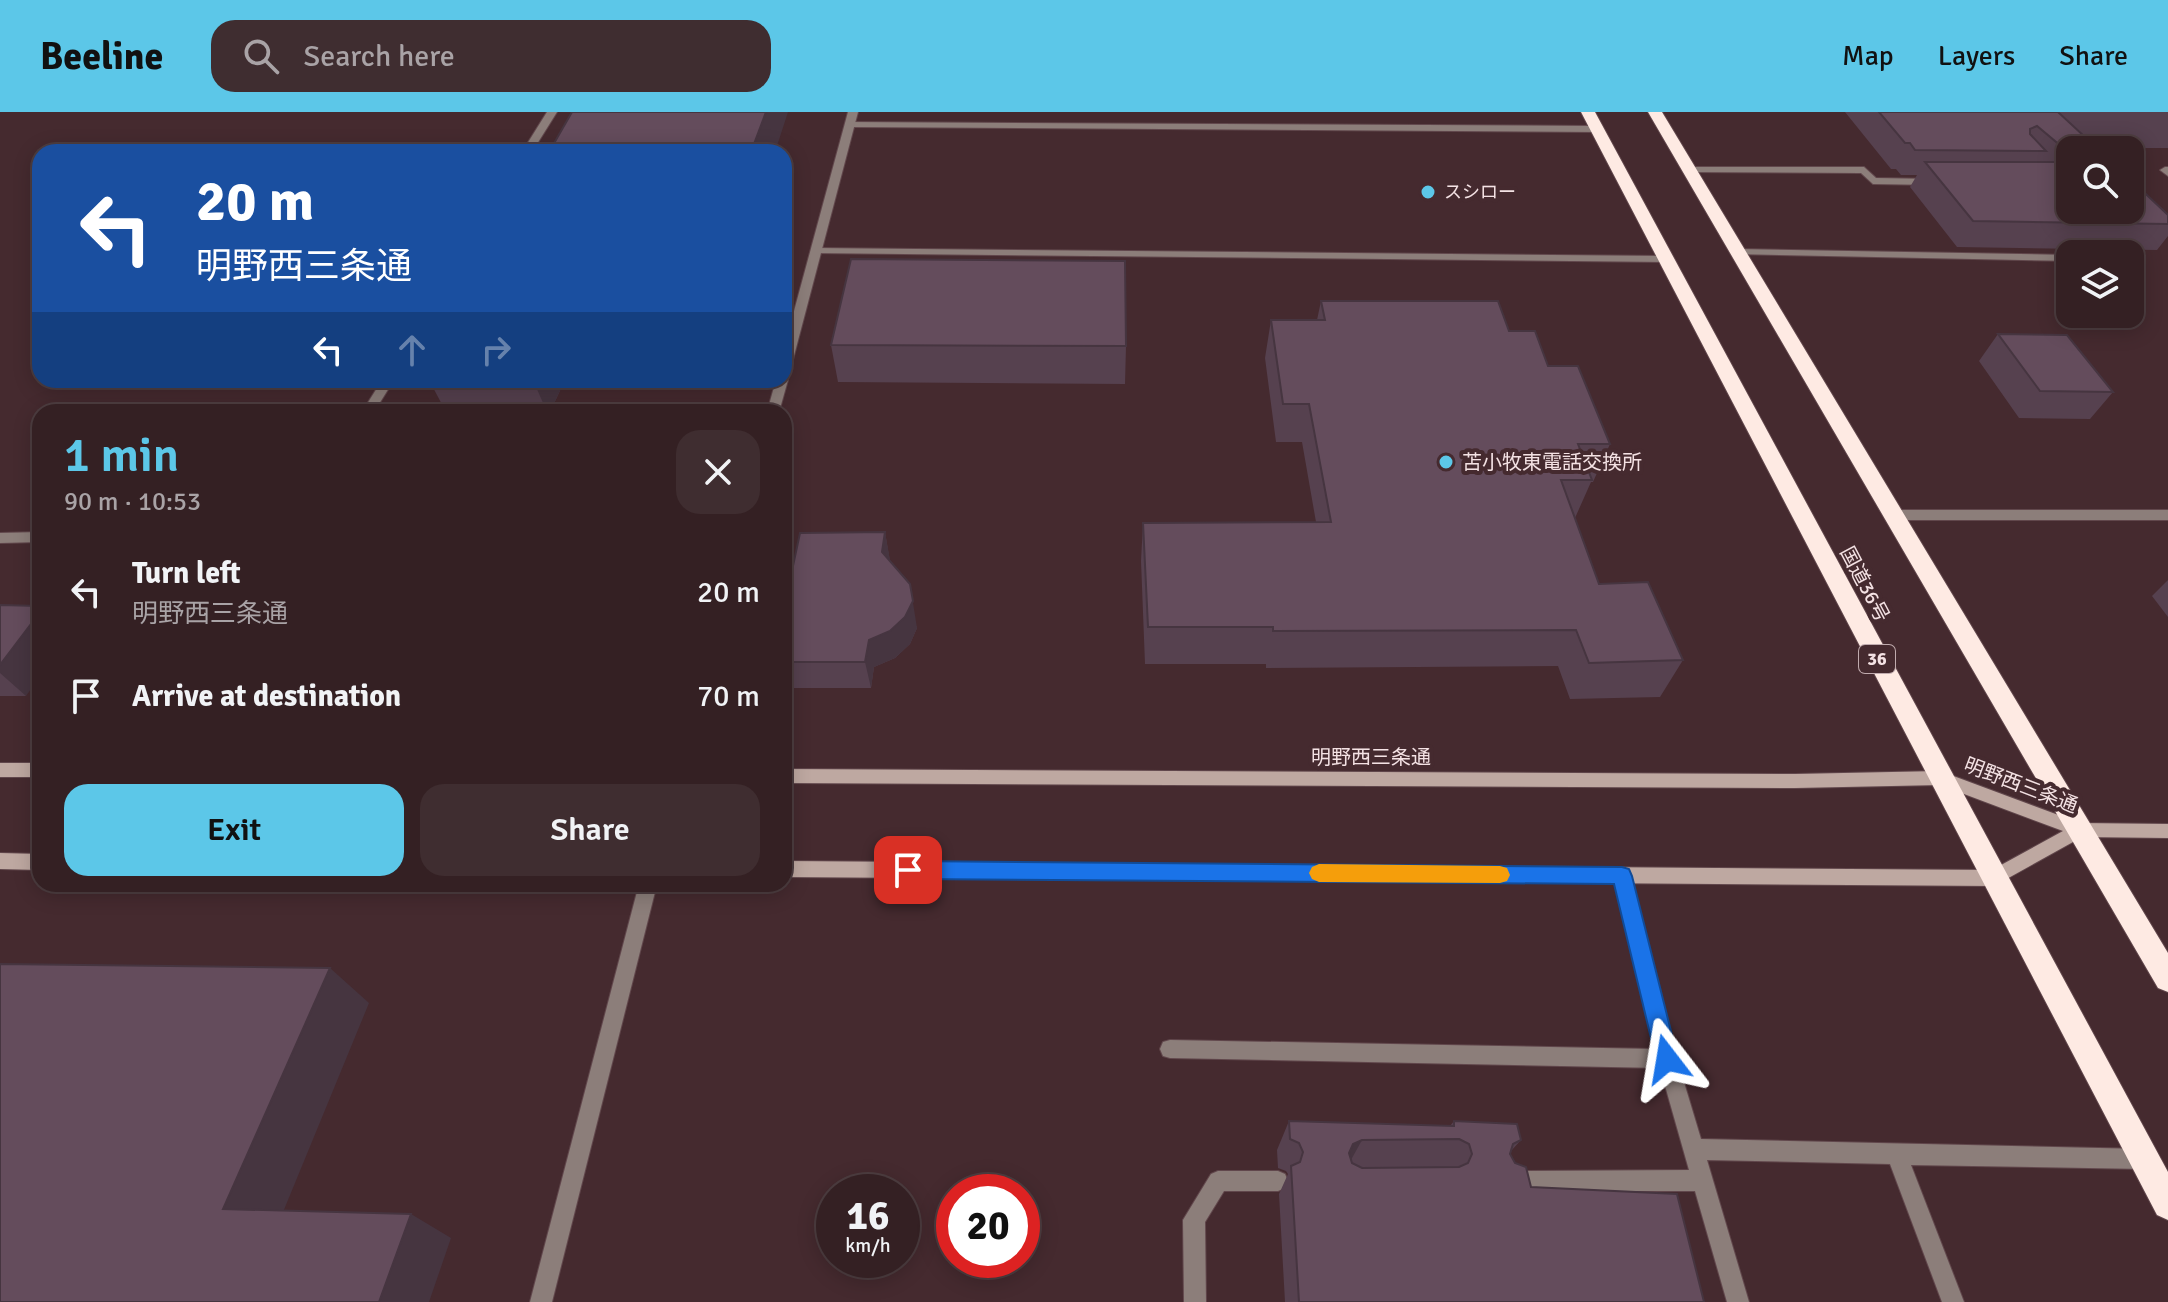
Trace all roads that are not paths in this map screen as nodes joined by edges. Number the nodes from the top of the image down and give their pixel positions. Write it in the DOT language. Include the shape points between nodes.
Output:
graph roads {
  1 [pos="552,112"];
  2 [pos="1655,112"];
  3 [pos="852,118"];
  4 [pos="1593,120"];
  5 [pos="532,144"];
  6 [pos="1689,170"];
  7 [pos="1951,182"];
  8 [pos="816,251"];
  9 [pos="1737,252"];
  10 [pos="2056,258"];
  11 [pos="1666,259"];
  12 [pos="792,341"];
  13 [pos="1893,515"];
  14 [pos="2168,515"];
  15 [pos="32,537"];
  16 [pos="0,538"];
  17 [pos="0,770"];
  18 [pos="32,770"];
  19 [pos="792,776"];
  20 [pos="1940,778"];
  21 [pos="2080,830"];
  22 [pos="2168,831"];
  23 [pos="0,861"];
  24 [pos="32,862"];
  25 [pos="792,869"];
  26 [pos="1622,876"];
  27 [pos="1994,878"];
  28 [pos="646,892"];
  29 [pos="2168,979"];
  30 [pos="1170,1049"];
  31 [pos="1667,1059"];
  32 [pos="1694,1149"];
  33 [pos="1896,1154"];
  34 [pos="2144,1159"];
  35 [pos="1703,1180"];
  36 [pos="1278,1181"];
  37 [pos="1498,1181"];
  38 [pos="2168,1204"];
  39 [pos="541,1302"];
  40 [pos="1195,1302"];
  41 [pos="1738,1302"];
  42 [pos="1953,1302"];
  1 -- 5 [label="street"];
  2 -- 6 [label="highway"];
  3 -- 4 [label="street" via="1466,124"];
  3 -- 8 [label="street"];
  4 -- 11 [label="highway, 国道36号 / 36"];
  6 -- 7 [label="street" via="1864,170 1873,181"];
  6 -- 9 [label="highway"];
  8 -- 11 [label="street"];
  8 -- 12 [label="street"];
  9 -- 10 [label="street"];
  9 -- 13 [label="highway"];
  11 -- 20 [label="highway, 国道36号 / 36"];
  13 -- 14 [label="street"];
  13 -- 21 [label="highway"];
  15 -- 16 [label="street"];
  17 -- 18 [label="street"];
  19 -- 20 [label="street, 明野西三条通"];
  20 -- 21 [label="street, 明野西三条通"];
  20 -- 27 [label="highway, 国道36号 / 36"];
  21 -- 22 [label="street"];
  21 -- 27 [label="street, 明野西三条通"];
  21 -- 29 [label="highway"];
  23 -- 24 [label="street"];
  25 -- 26 [label="street, 明野西三条通"];
  26 -- 27 [label="street, 明野西三条通"];
  26 -- 31 [label="street"];
  27 -- 34 [label="highway, 国道36号 / 36"];
  28 -- 39 [label="street"];
  30 -- 31 [label="street"];
  31 -- 32 [label="street"];
  32 -- 33 [label="street"];
  32 -- 35 [label="street"];
  33 -- 34 [label="street"];
  33 -- 42 [label="street"];
  34 -- 38 [label="highway, 国道36号 / 36"];
  35 -- 37 [label="street"];
  35 -- 41 [label="street"];
  36 -- 40 [label="street" via="1218,1181 1194,1220"];
}
